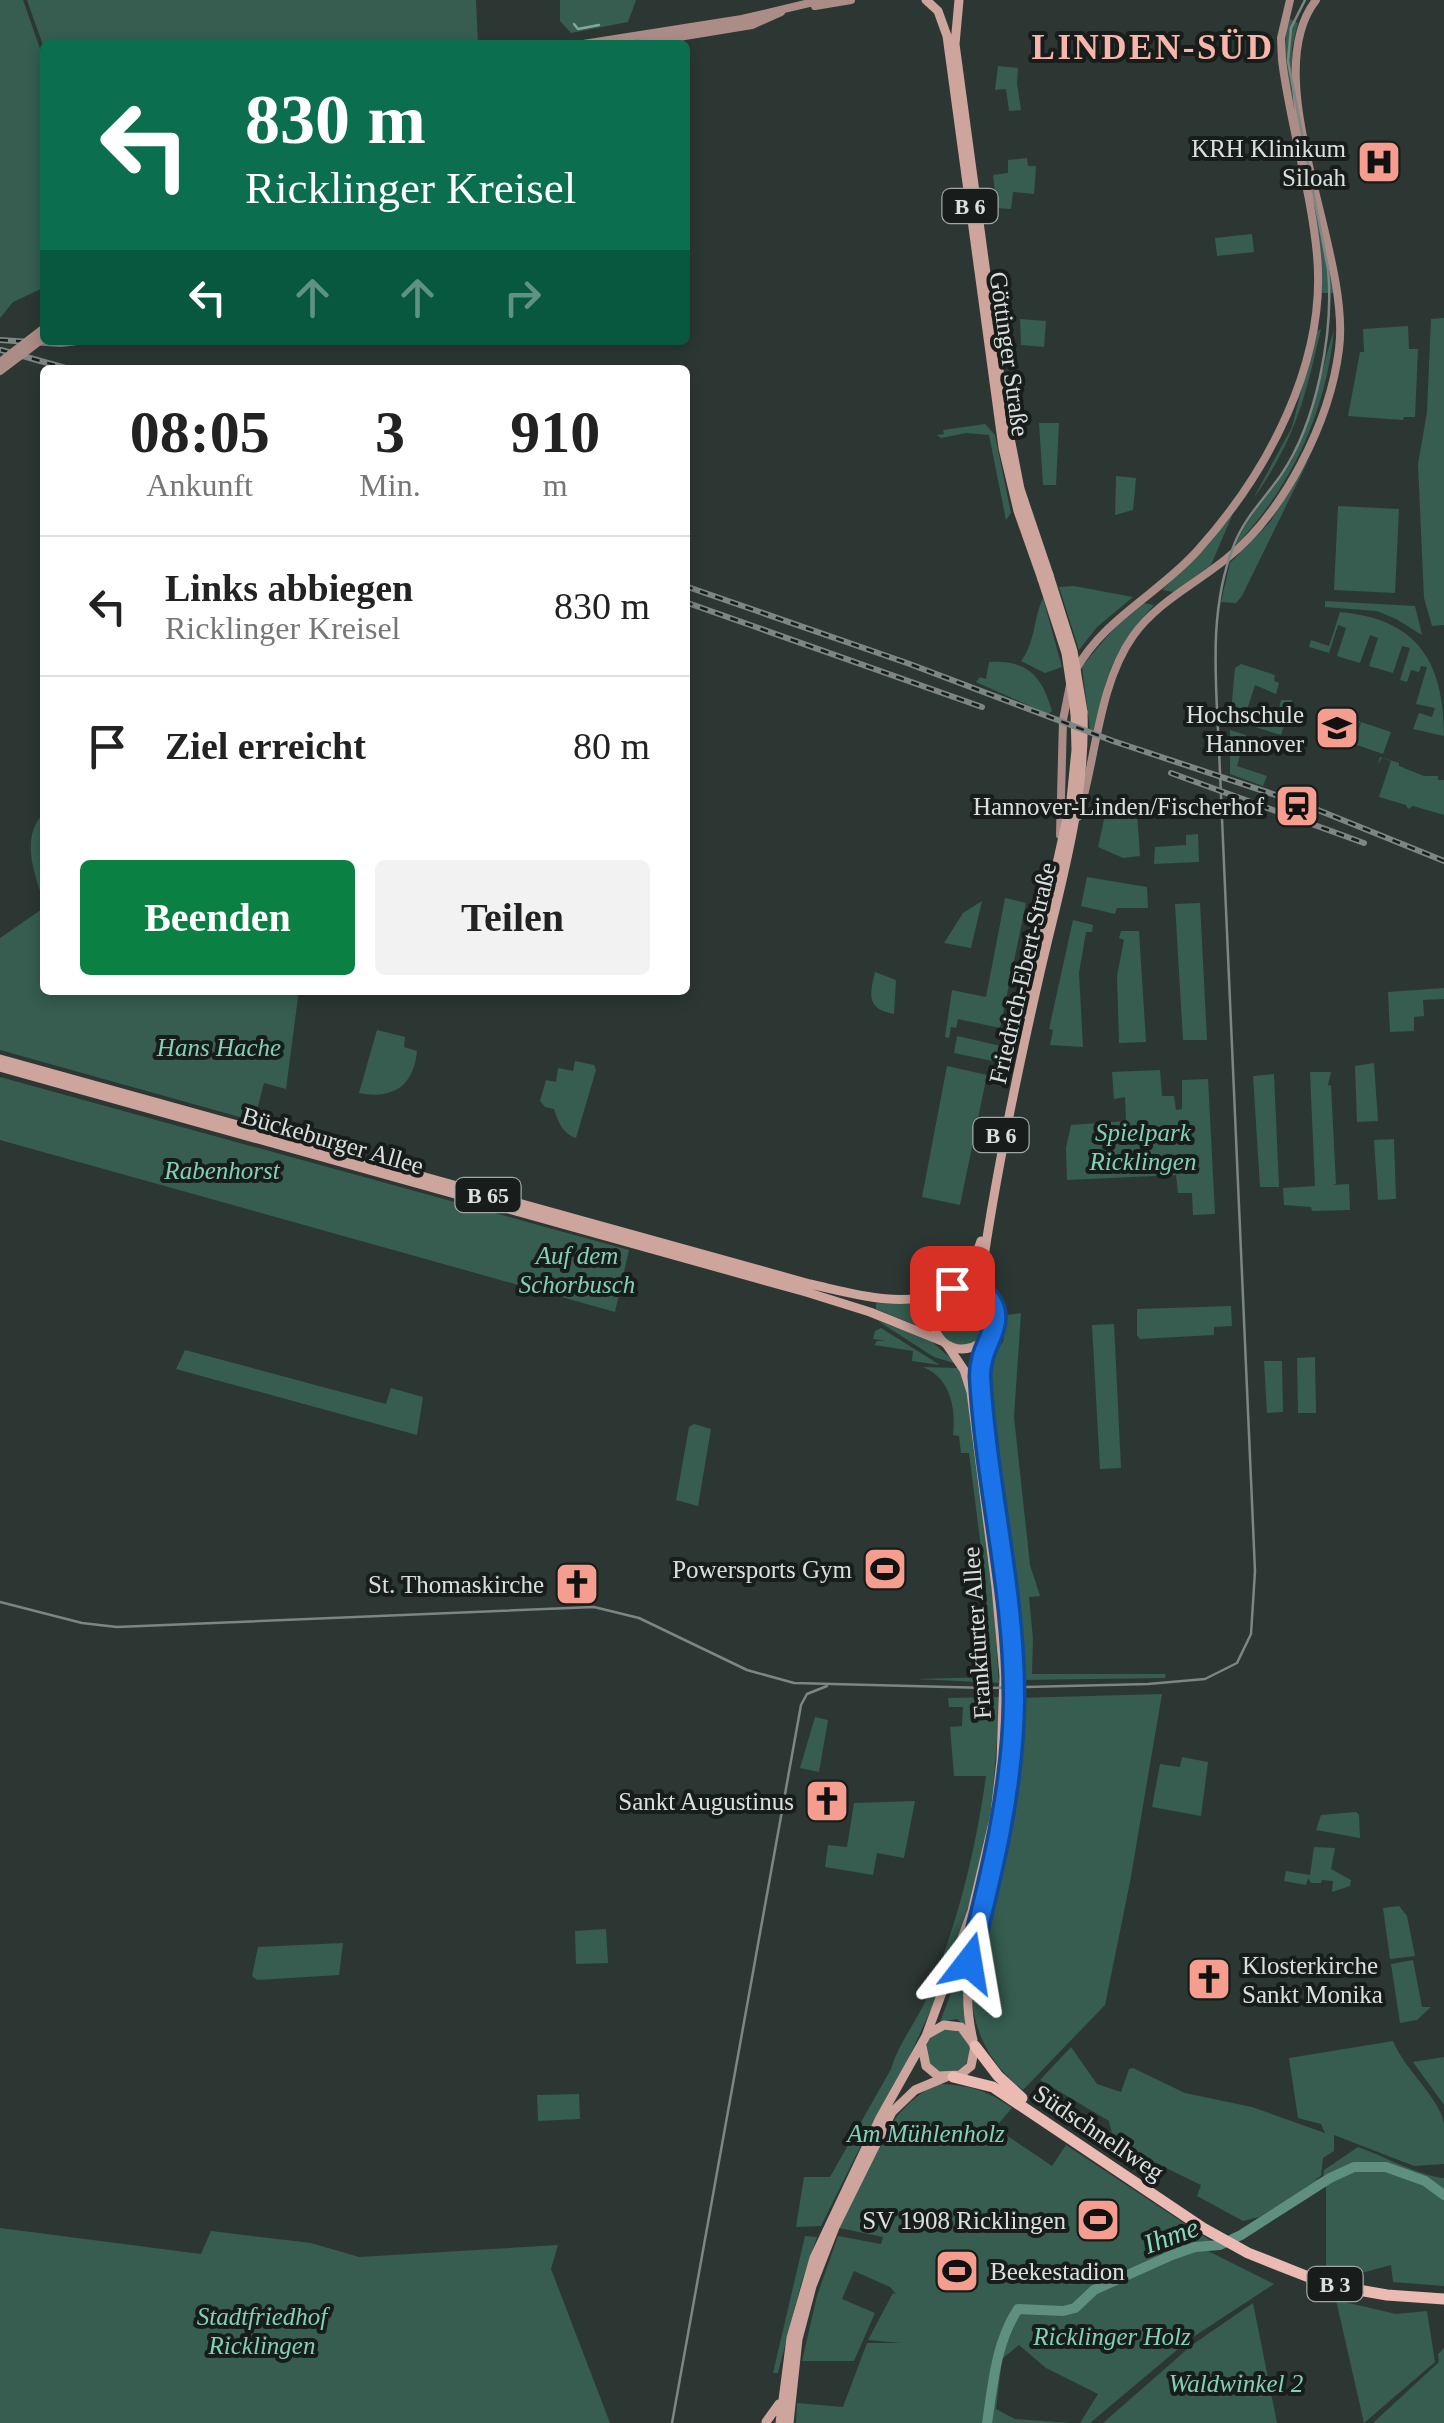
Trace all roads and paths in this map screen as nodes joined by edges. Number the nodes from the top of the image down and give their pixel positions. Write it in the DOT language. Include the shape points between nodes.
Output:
graph roads {
  1 [pos="822,0"];
  2 [pos="851,0"];
  3 [pos="926,0"];
  4 [pos="959,0"];
  5 [pos="1290,0"];
  6 [pos="1316,0"];
  7 [pos="608,40"];
  8 [pos="661,40"];
  9 [pos="40,334"];
  10 [pos="40,335"];
  11 [pos="0,362"];
  12 [pos="0,371"];
  13 [pos="1045,577"];
  14 [pos="1079,712"];
  15 [pos="1075,826"];
  16 [pos="1060,849"];
  17 [pos="0,1059"];
  18 [pos="0,1067"];
  19 [pos="948,1291"];
  20 [pos="989,1300"];
  21 [pos="987,1338"];
  22 [pos="944,1343"];
  23 [pos="924,2040"];
  24 [pos="974,2043"];
  25 [pos="950,2077"];
  26 [pos="1012,2095"];
  27 [pos="829,2231"];
  28 [pos="1444,2297"];
  29 [pos="781,2400"];
  30 [pos="764,2422"];
  31 [pos="784,2423"];
  1 -- 7 [label="main road"];
  2 -- 8 [label="main road"];
  3 -- 13 [label="main road, Göttinger Straße / B 6" via="947,36 1003,448 1018,511"];
  4 -- 13 [label="main road, Göttinger Straße / B 6" via="955,44 1004,407"];
  5 -- 16 [label="main road" via="1282,60 1314,232 1318,272 1311,343 1298,387 1226,516 1172,575 1097,638 1074,672 1063,720"];
  6 -- 15 [label="main road" via="1302,21 1294,66 1340,310 1336,367 1308,446 1269,516 1226,560 1147,620 1124,650"];
  9 -- 11 [label="main road, bridge"];
  10 -- 12 [label="main road, bridge"];
  13 -- 14 [label="main road, Göttinger Straße / B 6, bridge"];
  14 -- 15 [label="main road, Friedrich-Ebert-Straße / B 6" via="1083,769"];
  14 -- 16 [label="main road, Friedrich-Ebert-Straße / B 6"];
  15 -- 20 [label="main road, Friedrich-Ebert-Straße / B 6" via="989,1224 983,1266"];
  16 -- 19 [label="main road, Friedrich-Ebert-Straße / B 6" via="979,1250"];
  17 -- 19 [label="main road, Bückeburger Allee / B 65" via="810,1284 889,1300"];
  18 -- 22 [label="main road, Bückeburger Allee / B 65" via="806,1292"];
  19 -- 20 [label="main road" via="970,1287"];
  19 -- 22 [label="main road" via="936,1302 932,1320"];
  20 -- 21 [label="main road, B 6" via="994,1322"];
  21 -- 22 [label="main road" via="971,1348"];
  21 -- 24 [label="main road, Frankfurter Allee / B 6" via="980,1389 1014,1698 1002,1828 966,1980"];
  22 -- 23 [label="main road, Frankfurter Allee" via="967,1377 974,1408 1000,1625 1004,1728 980,1882"];
  23 -- 24 [label="main road" via="951,2024"];
  23 -- 25 [label="main road" via="926,2066"];
  23 -- 27 [label="main road, Frankfurter Allee"];
  24 -- 25 [label="main road" via="971,2066"];
  24 -- 26 [label="highway, Südschnellweg / B 3"];
  25 -- 26 [label="highway, Südschnellweg / B 3"];
  25 -- 27 [label="main road, Frankfurter Allee" via="915,2090 892,2112"];
  26 -- 28 [label="highway, Südschnellweg / B 3" via="1233,2242 1328,2276"];
  27 -- 29 [label="main road, Frankfurter Allee" via="795,2321"];
  27 -- 31 [label="main road, Frankfurter Allee" via="798,2339"];
  29 -- 30 [label="main road"];
  29 -- 31 [label="main road, Frankfurter Allee"];
  30 -- 31 [label="main road"];
}
